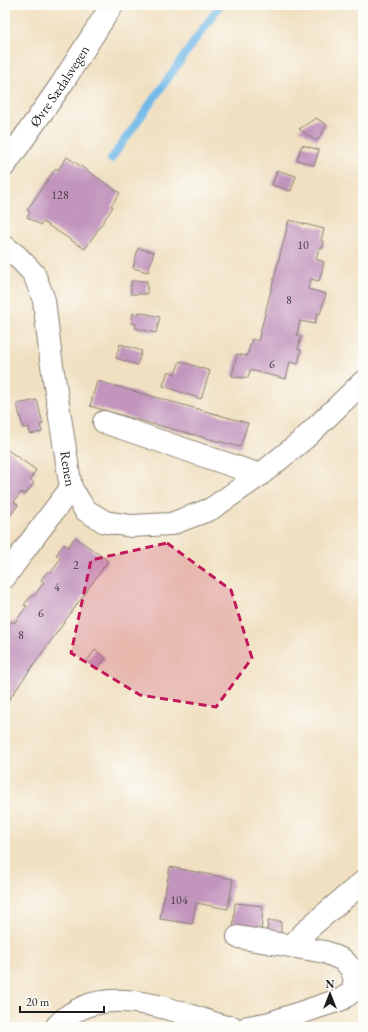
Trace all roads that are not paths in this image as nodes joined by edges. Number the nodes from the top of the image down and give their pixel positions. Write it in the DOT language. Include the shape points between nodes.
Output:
graph roads {
  1 [pos="112,5"];
  2 [pos="5,165"];
  3 [pos="5,247"];
  4 [pos="363,382"];
  5 [pos="104,422"];
  6 [pos="260,475"];
  7 [pos="71,488"];
  8 [pos="5,577"];
  9 [pos="363,882"];
  10 [pos="238,937"];
  11 [pos="291,946"];
  12 [pos="56,1027"];
  13 [pos="232,1027"];
  14 [pos="248,1027"];
  1 -- 2 [label="street, Øvre Sædalsvegen" via="61,85"];
  3 -- 7 [label="street, Renen" via="34,274 44,300"];
  4 -- 6 [label="street, Renen" via="304,439"];
  5 -- 6 [label="street"];
  6 -- 7 [label="street, Renen" via="211,509 171,524 131,526 105,522 85,510"];
  7 -- 8 [label="street"];
  9 -- 11 [label="street"];
  10 -- 11 [label="street"];
  11 -- 14 [label="street" via="325,952 343,960 351,968 355,980 352,992 342,999 270,1023"];
  12 -- 13 [label="street" via="82,1007 103,1001 132,1001"];
}
